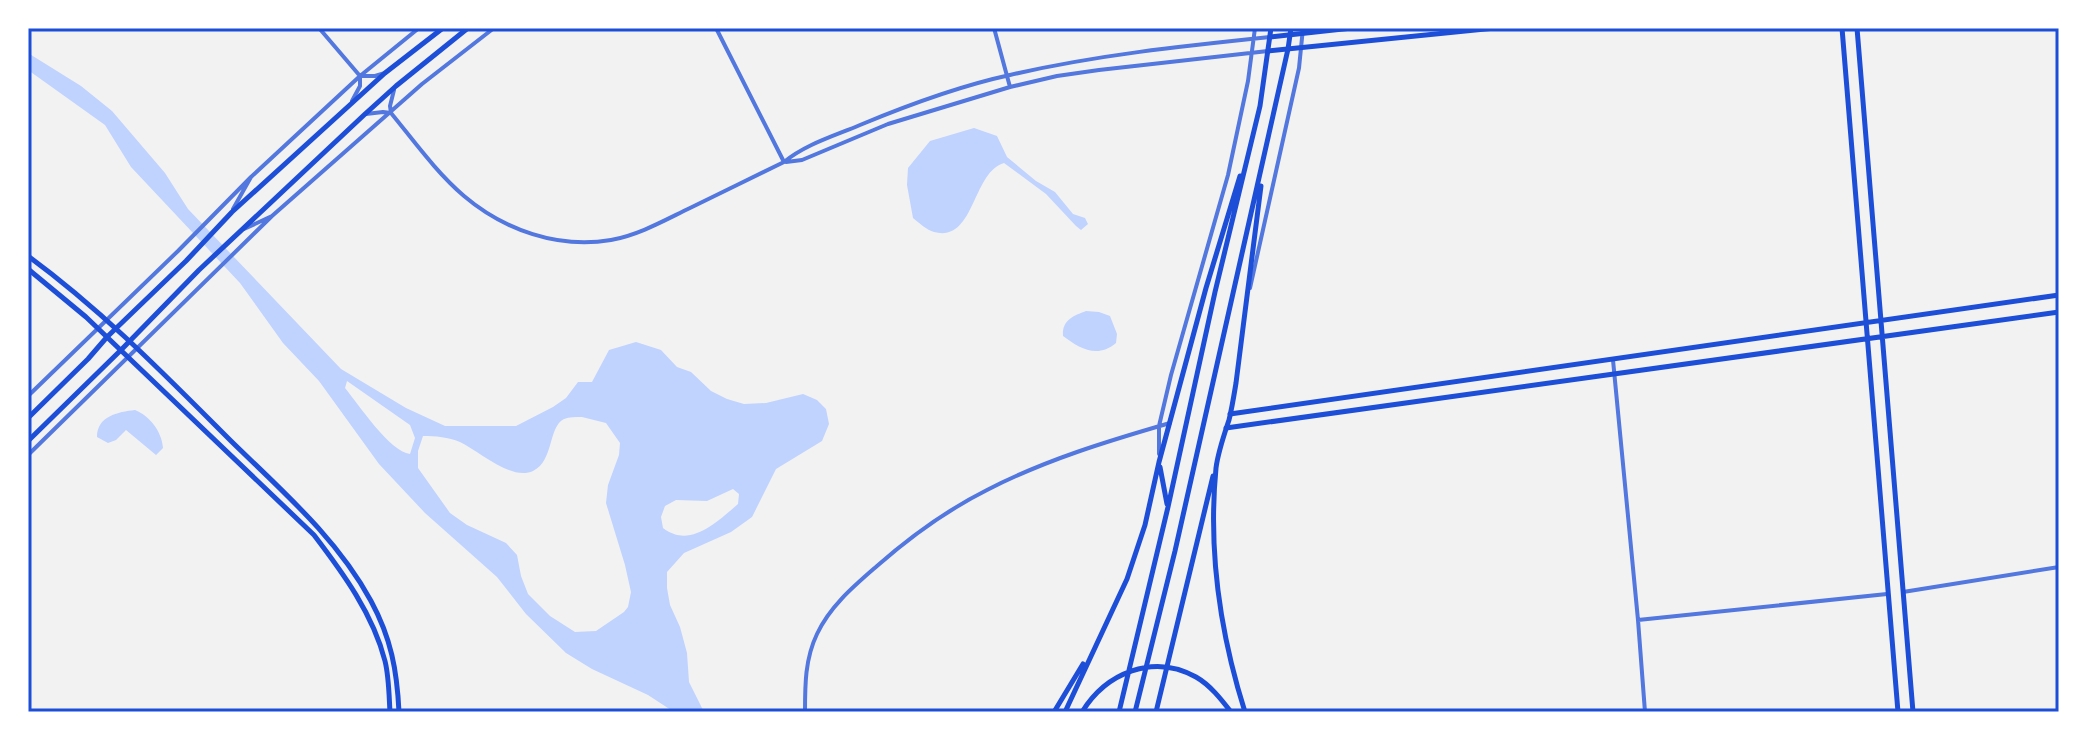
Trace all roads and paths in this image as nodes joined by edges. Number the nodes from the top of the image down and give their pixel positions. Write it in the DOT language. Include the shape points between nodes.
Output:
graph roads {
  1 [pos="319,28"];
  2 [pos="419,28"];
  3 [pos="443,28"];
  4 [pos="468,28"];
  5 [pos="494,28"];
  6 [pos="716,28"];
  7 [pos="994,28"];
  8 [pos="1255,28"];
  9 [pos="1271,28"];
  10 [pos="1352,28"];
  11 [pos="1495,28"];
  12 [pos="1842,28"];
  13 [pos="1857,28"];
  14 [pos="1303,31"];
  15 [pos="1291,32"];
  16 [pos="1270,37"];
  17 [pos="1253,38"];
  18 [pos="1301,48"];
  19 [pos="1288,49"];
  20 [pos="1268,51"];
  21 [pos="1251,53"];
  22 [pos="385,73"];
  23 [pos="1007,75"];
  24 [pos="360,76"];
  25 [pos="396,86"];
  26 [pos="1010,87"];
  27 [pos="351,102"];
  28 [pos="391,113"];
  29 [pos="364,115"];
  30 [pos="1250,149"];
  31 [pos="1265,153"];
  32 [pos="784,162"];
  33 [pos="251,177"];
  34 [pos="232,212"];
  35 [pos="272,216"];
  36 [pos="242,230"];
  37 [pos="28,256"];
  38 [pos="28,269"];
  39 [pos="2059,295"];
  40 [pos="2059,312"];
  41 [pos="1245,314"];
  42 [pos="107,320"];
  43 [pos="1880,321"];
  44 [pos="1867,323"];
  45 [pos="98,328"];
  46 [pos="117,328"];
  47 [pos="107,337"];
  48 [pos="1881,337"];
  49 [pos="1868,338"];
  50 [pos="130,341"];
  51 [pos="137,348"];
  52 [pos="121,350"];
  53 [pos="128,357"];
  54 [pos="1613,360"];
  55 [pos="1614,373"];
  56 [pos="28,396"];
  57 [pos="1230,414"];
  58 [pos="28,418"];
  59 [pos="1170,423"];
  60 [pos="1159,426"];
  61 [pos="1226,428"];
  62 [pos="28,441"];
  63 [pos="28,455"];
  64 [pos="1159,462"];
  65 [pos="1217,464"];
  66 [pos="1168,507"];
  67 [pos="2059,567"];
  68 [pos="1903,592"];
  69 [pos="1887,594"];
  70 [pos="1638,620"];
  71 [pos="1096,643"];
  72 [pos="390,712"];
  73 [pos="399,712"];
  74 [pos="805,712"];
  75 [pos="1054,712"];
  76 [pos="1065,712"];
  77 [pos="1082,712"];
  78 [pos="1119,712"];
  79 [pos="1135,712"];
  80 [pos="1156,712"];
  81 [pos="1231,712"];
  82 [pos="1245,712"];
  83 [pos="1645,712"];
  84 [pos="1898,712"];
  85 [pos="1913,712"];
  1 -- 24 [label="street"];
  2 -- 24 [label="street"];
  3 -- 22 [label="main road"];
  4 -- 25 [label="main road"];
  5 -- 28 [label="street"];
  6 -- 32 [label="street"];
  7 -- 23 [label="street"];
  8 -- 17 [label="street"];
  9 -- 16 [label="main road"];
  10 -- 14 [label="main road"];
  11 -- 18 [label="main road"];
  12 -- 44 [label="main road"];
  13 -- 43 [label="main road"];
  14 -- 15 [label="main road"];
  14 -- 18 [label="street"];
  15 -- 16 [label="main road"];
  15 -- 19 [label="main road"];
  16 -- 17 [label="street"];
  16 -- 20 [label="main road"];
  17 -- 21 [label="street"];
  17 -- 23 [label="street"];
  18 -- 19 [label="main road"];
  18 -- 41 [label="street"];
  19 -- 20 [label="main road"];
  19 -- 31 [label="main road"];
  20 -- 21 [label="street"];
  20 -- 30 [label="main road"];
  21 -- 26 [label="street" via="1057,76"];
  21 -- 60 [label="street" via="1228,175"];
  22 -- 24 [label="street"];
  22 -- 27 [label="main road"];
  23 -- 26 [label="street"];
  23 -- 32 [label="street" via="884,115 798,151"];
  24 -- 27 [label="street"];
  24 -- 33 [label="street"];
  25 -- 28 [label="street"];
  25 -- 29 [label="main road"];
  26 -- 32 [label="street"];
  27 -- 34 [label="main road"];
  28 -- 29 [label="street"];
  28 -- 32 [label="street" via="441,173 490,216 559,240 611,240 647,229"];
  28 -- 35 [label="street"];
  29 -- 36 [label="main road"];
  30 -- 59 [label="main road"];
  30 -- 66 [label="main road"];
  31 -- 41 [label="main road"];
  31 -- 79 [label="main road"];
  33 -- 34 [label="street"];
  33 -- 42 [label="street"];
  34 -- 46 [label="main road"];
  35 -- 36 [label="street"];
  35 -- 51 [label="street"];
  36 -- 50 [label="main road"];
  37 -- 42 [label="main road"];
  38 -- 45 [label="main road"];
  39 -- 43 [label="main road"];
  40 -- 48 [label="main road"];
  41 -- 57 [label="main road"];
  42 -- 45 [label="street"];
  42 -- 46 [label="main road"];
  43 -- 44 [label="main road"];
  43 -- 48 [label="main road"];
  44 -- 49 [label="main road"];
  44 -- 54 [label="main road"];
  45 -- 47 [label="main road"];
  45 -- 56 [label="street"];
  46 -- 47 [label="main road"];
  46 -- 50 [label="main road"];
  47 -- 52 [label="main road"];
  47 -- 58 [label="main road"];
  48 -- 49 [label="main road"];
  48 -- 68 [label="main road"];
  49 -- 55 [label="main road"];
  49 -- 69 [label="main road"];
  50 -- 51 [label="main road"];
  50 -- 52 [label="main road"];
  51 -- 53 [label="street"];
  51 -- 73 [label="main road" via="323,531 350,568 386,631 395,661"];
  52 -- 53 [label="main road"];
  52 -- 62 [label="main road"];
  53 -- 63 [label="street"];
  53 -- 72 [label="main road" via="314,535 342,572 386,663"];
  54 -- 55 [label="street"];
  54 -- 57 [label="main road"];
  55 -- 61 [label="main road"];
  55 -- 70 [label="street"];
  57 -- 61 [label="main road"];
  59 -- 60 [label="street"];
  59 -- 64 [label="main road"];
  60 -- 64 [label="street"];
  60 -- 74 [label="street" via="1070,454 986,490 918,532 828,615 807,662"];
  61 -- 65 [label="main road"];
  64 -- 66 [label="main road"];
  64 -- 71 [label="main road" via="1127,579"];
  65 -- 80 [label="main road"];
  65 -- 82 [label="main road" via="1214,536 1219,602"];
  66 -- 78 [label="main road"];
  67 -- 68 [label="street"];
  68 -- 85 [label="main road"];
  69 -- 70 [label="street"];
  69 -- 84 [label="main road"];
  70 -- 83 [label="street"];
  71 -- 75 [label="main road"];
  71 -- 76 [label="main road"];
  77 -- 81 [label="main road" via="1120,674 1160,667 1194,676"];
}
